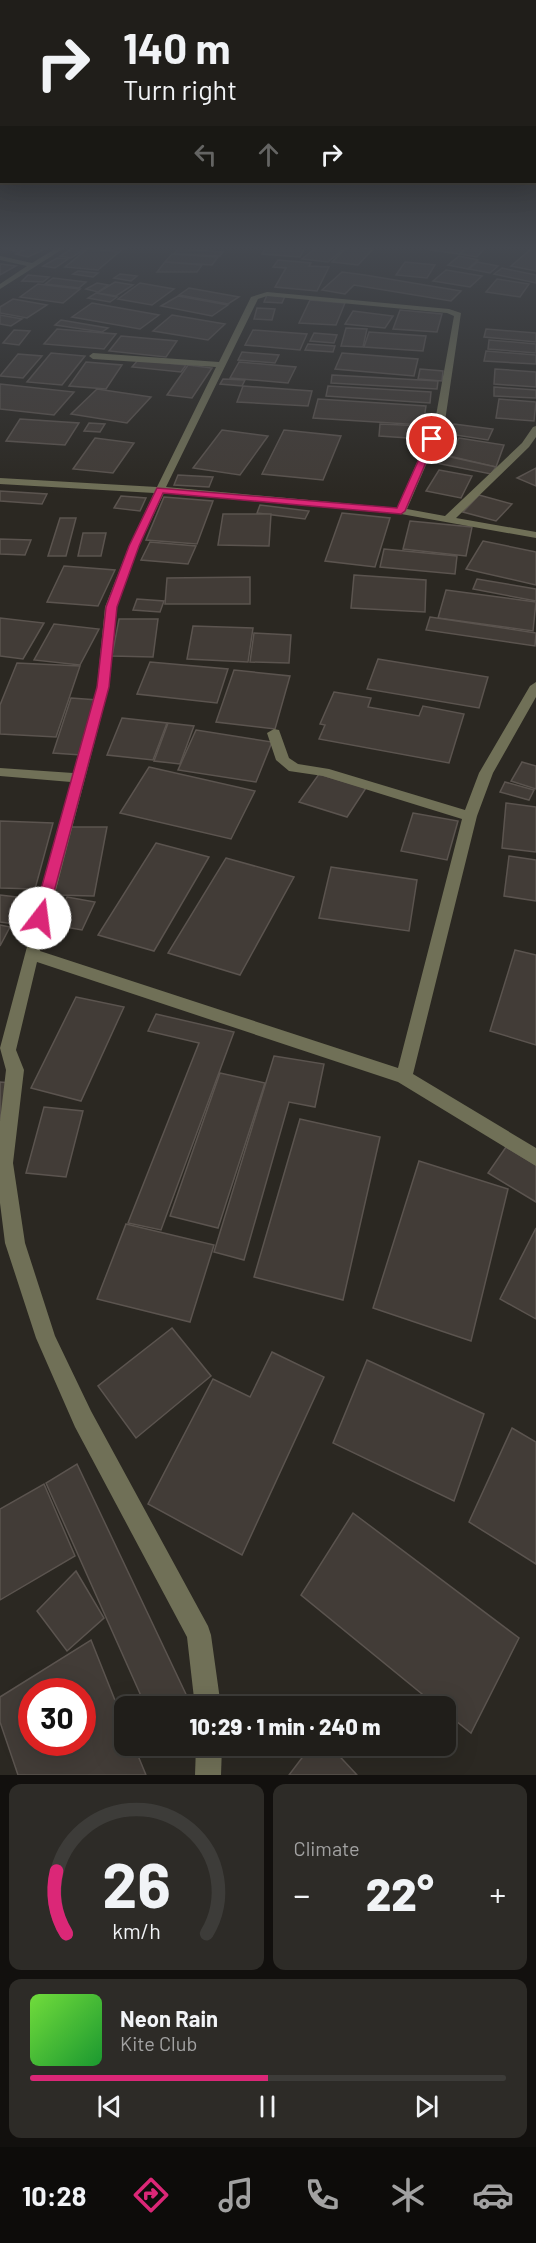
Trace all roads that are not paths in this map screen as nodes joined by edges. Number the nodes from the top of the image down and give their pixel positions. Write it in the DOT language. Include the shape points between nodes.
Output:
graph roads {
  1 [pos="237,330"];
  2 [pos="455,330"];
  3 [pos="93,356"];
  4 [pos="220,365"];
  5 [pos="536,429"];
  6 [pos="0,481"];
  7 [pos="160,490"];
  8 [pos="401,511"];
  9 [pos="448,519"];
  10 [pos="536,535"];
  11 [pos="536,686"];
  12 [pos="274,734"];
  13 [pos="0,772"];
  14 [pos="77,778"];
  15 [pos="470,816"];
  16 [pos="31,954"];
  17 [pos="4,1050"];
  18 [pos="404,1077"];
  19 [pos="536,1158"];
  20 [pos="207,1696"];
  21 [pos="209,1756"];
  22 [pos="208,1775"];
  1 -- 4 [label="street"];
  2 -- 8 [label="street" via="440,421"];
  3 -- 4 [label="street"];
  4 -- 7 [label="street"];
  5 -- 9 [label="street" via="526,445"];
  6 -- 7 [label="street"];
  7 -- 8 [label="street"];
  7 -- 14 [label="street" via="111,607 103,687"];
  8 -- 9 [label="street"];
  9 -- 10 [label="street"];
  11 -- 15 [label="street" via="486,773"];
  12 -- 15 [label="street" via="283,760 294,768 324,772"];
  13 -- 14 [label="street"];
  14 -- 16 [label="street"];
  15 -- 18 [label="street"];
  16 -- 17 [label="street"];
  16 -- 18 [label="street"];
  17 -- 20 [label="street" via="15,1070 4,1163 15,1243 46,1338 82,1419 200,1635"];
  18 -- 19 [label="street"];
  21 -- 22 [label="street"];
}
